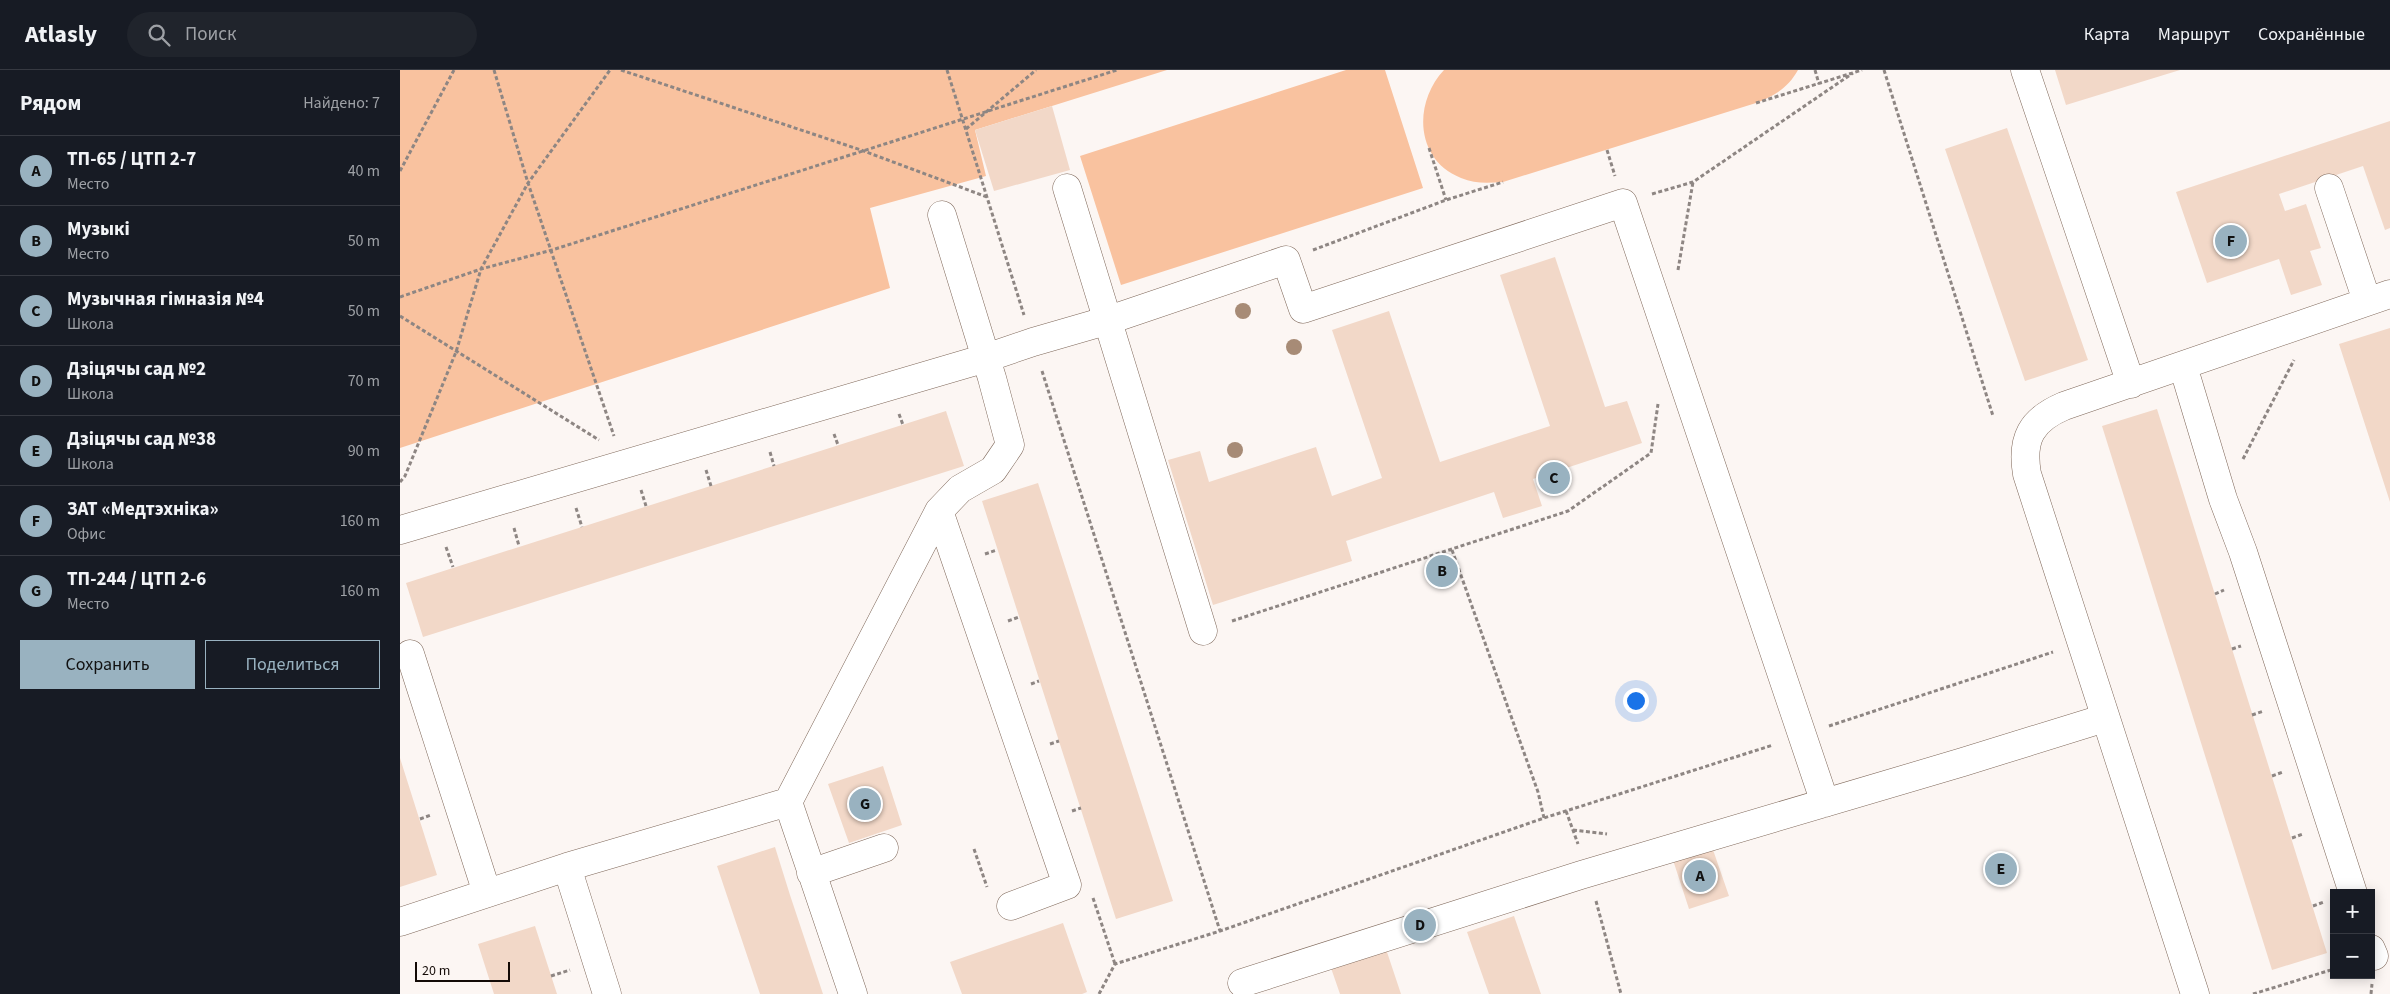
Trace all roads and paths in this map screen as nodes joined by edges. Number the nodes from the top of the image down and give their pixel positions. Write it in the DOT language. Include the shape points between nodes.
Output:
graph roads {
  1 [pos="454,70"];
  2 [pos="494,70"];
  3 [pos="610,70"];
  4 [pos="621,70"];
  5 [pos="947,70"];
  6 [pos="1036,70"];
  7 [pos="1117,70"];
  8 [pos="1815,70"];
  9 [pos="1862,70"];
  10 [pos="1884,70"];
  11 [pos="2025,70"];
  12 [pos="1853,73"];
  13 [pos="1819,84"];
  14 [pos="1756,103"];
  15 [pos="990,109"];
  16 [pos="963,118"];
  17 [pos="966,129"];
  18 [pos="1429,148"];
  19 [pos="860,150"];
  20 [pos="400,171"];
  21 [pos="1503,182"];
  22 [pos="1693,182"];
  23 [pos="528,183"];
  24 [pos="1067,188"];
  25 [pos="2329,188"];
  26 [pos="986,197"];
  27 [pos="1446,200"];
  28 [pos="1623,203"];
  29 [pos="942,215"];
  30 [pos="552,250"];
  31 [pos="1286,260"];
  32 [pos="481,268"];
  33 [pos="1677,277"];
  34 [pos="400,297"];
  35 [pos="2379,298"];
  36 [pos="400,316"];
  37 [pos="1109,320"];
  38 [pos="1033,342"];
  39 [pos="456,352"];
  40 [pos="2297,354"];
  41 [pos="986,358"];
  42 [pos="2183,366"];
  43 [pos="2131,384"];
  44 [pos="1658,398"];
  45 [pos="1993,416"];
  46 [pos="767,445"];
  47 [pos="704,464"];
  48 [pos="630,466"];
  49 [pos="774,466"];
  50 [pos="400,482"];
  51 [pos="711,486"];
  52 [pos="2223,499"];
  53 [pos="575,503"];
  54 [pos="646,506"];
  55 [pos="939,511"];
  56 [pos="512,522"];
  57 [pos="582,527"];
  58 [pos="400,530"];
  59 [pos="445,542"];
  60 [pos="519,546"];
  61 [pos="997,550"];
  62 [pos="1452,550"];
  63 [pos="982,555"];
  64 [pos="453,567"];
  65 [pos="1019,617"];
  66 [pos="1004,623"];
  67 [pos="1203,630"];
  68 [pos="2080,643"];
  69 [pos="410,654"];
  70 [pos="2105,718"];
  71 [pos="1802,735"];
  72 [pos="788,802"];
  73 [pos="1825,803"];
  74 [pos="1544,818"];
  75 [pos="884,848"];
  76 [pos="567,867"];
  77 [pos="811,873"];
  78 [pos="2352,889"];
  79 [pos="487,893"];
  80 [pos="1011,906"];
  81 [pos="400,922"];
  82 [pos="1220,932"];
  83 [pos="580,967"];
  84 [pos="2330,970"];
  85 [pos="551,976"];
  86 [pos="1242,982"];
  87 [pos="607,994"];
  88 [pos="852,994"];
  89 [pos="1099,994"];
  90 [pos="2195,994"];
  91 [pos="2253,994"];
  1 -- 20 [label="path"];
  2 -- 23 [label="path"];
  3 -- 23 [label="path"];
  4 -- 19 [label="path"];
  5 -- 16 [label="path"];
  6 -- 15 [label="path"];
  7 -- 15 [label="path"];
  8 -- 13 [label="path"];
  9 -- 12 [label="path"];
  10 -- 45 [label="path"];
  11 -- 43 [label="lane"];
  12 -- 13 [label="path"];
  12 -- 22 [label="path"];
  13 -- 14 [label="path"];
  15 -- 16 [label="path"];
  15 -- 17 [label="path"];
  16 -- 17 [label="path"];
  16 -- 19 [label="path"];
  17 -- 26 [label="path"];
  18 -- 27 [label="path"];
  19 -- 26 [label="path"];
  19 -- 30 [label="path"];
  21 -- 27 [label="path"];
  22 -- 28 [label="path"];
  22 -- 33 [label="path"];
  23 -- 30 [label="path"];
  23 -- 32 [label="path"];
  24 -- 37 [label="lane"];
  25 -- 35 [label="lane"];
  26 -- 38 [label="path"];
  27 -- 31 [label="path"];
  28 -- 31 [label="lane" via="1303,308"];
  28 -- 71 [label="lane"];
  29 -- 41 [label="lane"];
  30 -- 32 [label="path"];
  30 -- 48 [label="path"];
  31 -- 37 [label="lane"];
  32 -- 34 [label="path"];
  32 -- 39 [label="path"];
  35 -- 42 [label="lane"];
  36 -- 39 [label="path"];
  37 -- 38 [label="lane"];
  37 -- 67 [label="lane"];
  38 -- 41 [label="lane"];
  38 -- 82 [label="path"];
  39 -- 48 [label="path"];
  39 -- 50 [label="path"];
  40 -- 52 [label="path"];
  41 -- 48 [label="lane"];
  41 -- 55 [label="lane" via="1010,445 993,470 960,489"];
  42 -- 43 [label="lane"];
  42 -- 52 [label="lane"];
  43 -- 68 [label="lane" via="2052,411 2031,430 2026,445 2027,474"];
  44 -- 62 [label="path" via="1651,453 1568,511"];
  46 -- 49 [label="path"];
  47 -- 51 [label="path"];
  48 -- 54 [label="path"];
  48 -- 58 [label="lane"];
  52 -- 78 [label="lane"];
  53 -- 57 [label="path"];
  55 -- 72 [label="lane"];
  55 -- 80 [label="lane" via="1067,885"];
  56 -- 60 [label="path"];
  59 -- 64 [label="path"];
  61 -- 63 [label="path"];
  62 -- 67 [label="path"];
  62 -- 74 [label="path" via="1538,792"];
  65 -- 66 [label="path"];
  68 -- 70 [label="lane"];
  68 -- 71 [label="path"];
  69 -- 79 [label="lane"];
  70 -- 73 [label="lane"];
  70 -- 90 [label="lane"];
  71 -- 73 [label="lane"];
  71 -- 74 [label="path"];
  72 -- 76 [label="lane"];
  72 -- 77 [label="lane"];
  73 -- 86 [label="lane" via="1581,875"];
  74 -- 82 [label="path"];
  75 -- 77 [label="lane"];
  76 -- 79 [label="lane"];
  76 -- 87 [label="lane"];
  77 -- 88 [label="lane"];
  79 -- 81 [label="lane"];
  82 -- 89 [label="path" via="1114,964"];
  83 -- 85 [label="path"];
  84 -- 91 [label="path"];
}
